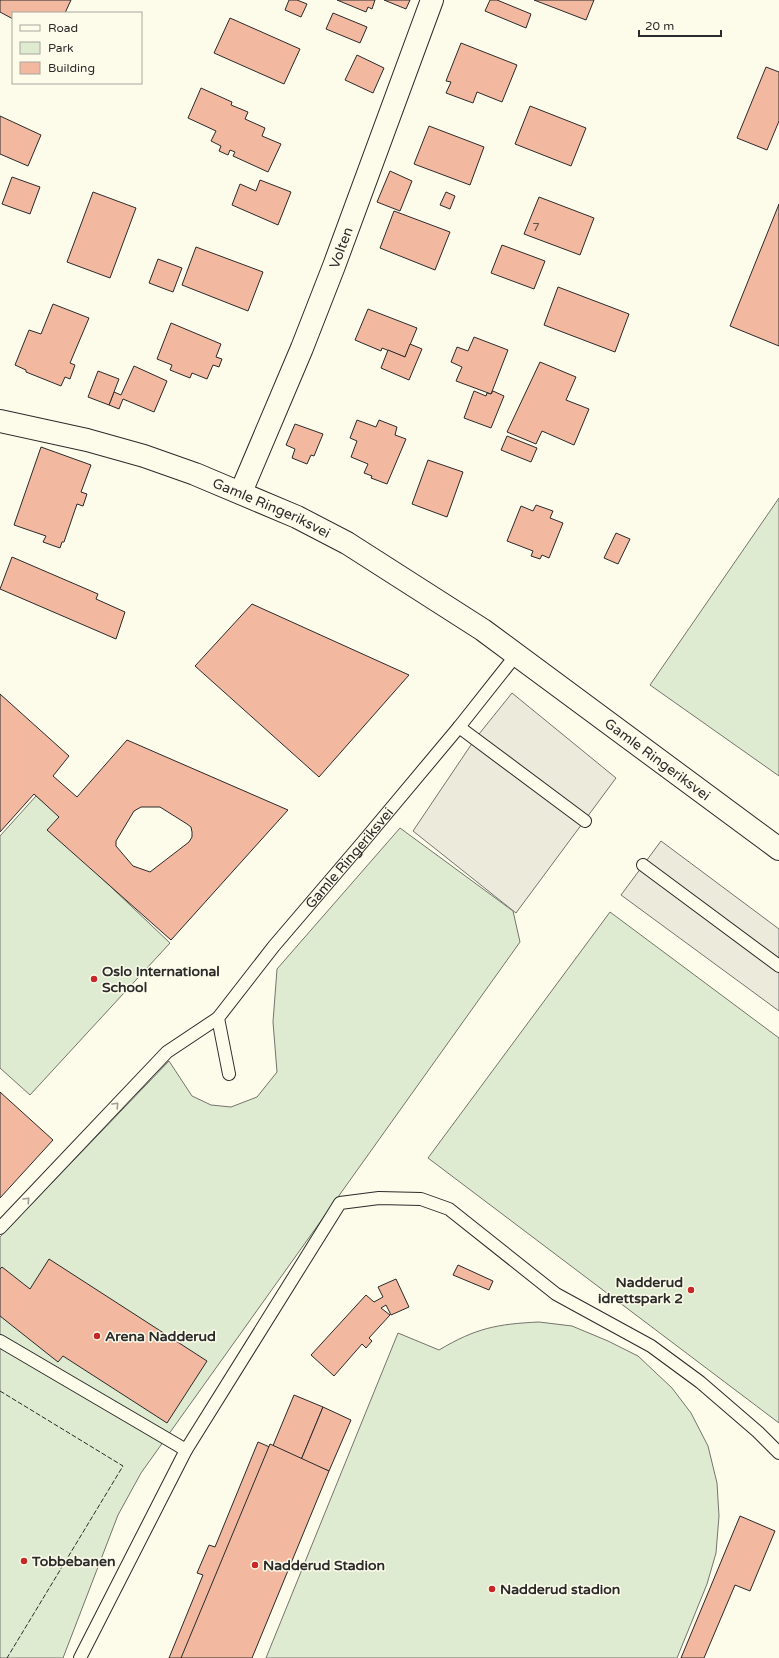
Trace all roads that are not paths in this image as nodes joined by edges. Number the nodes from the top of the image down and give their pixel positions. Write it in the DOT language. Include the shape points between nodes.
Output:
graph roads {
  1 [pos="432,0"];
  2 [pos="0,420"];
  3 [pos="241,492"];
  4 [pos="516,655"];
  5 [pos="459,727"];
  6 [pos="584,821"];
  7 [pos="779,848"];
  8 [pos="643,865"];
  9 [pos="779,966"];
  10 [pos="218,1018"];
  11 [pos="229,1074"];
  12 [pos="0,1228"];
  13 [pos="0,1341"];
  14 [pos="186,1450"];
  15 [pos="779,1453"];
  16 [pos="80,1658"];
  1 -- 3 [label="main road, Volten" via="334,266"];
  2 -- 3 [label="main road, Gamle Ringeriksvei" via="130,452"];
  3 -- 4 [label="main road, Gamle Ringeriksvei" via="346,543 483,630"];
  4 -- 5 [label="lane, Gamle Ringeriksvei"];
  4 -- 7 [label="main road, Gamle Ringeriksvei"];
  5 -- 6 [label="lane"];
  5 -- 10 [label="lane, Gamle Ringeriksvei" via="274,946"];
  8 -- 9 [label="lane"];
  10 -- 11 [label="lane"];
  12 -- 10 [label="lane, Gamle Ringeriksvei, one-way" via="167,1052"];
  13 -- 14 [label="lane"];
  14 -- 15 [label="lane" via="340,1203 379,1198 421,1198 449,1209 556,1294 657,1351 700,1382"];
  14 -- 16 [label="lane"];
}
